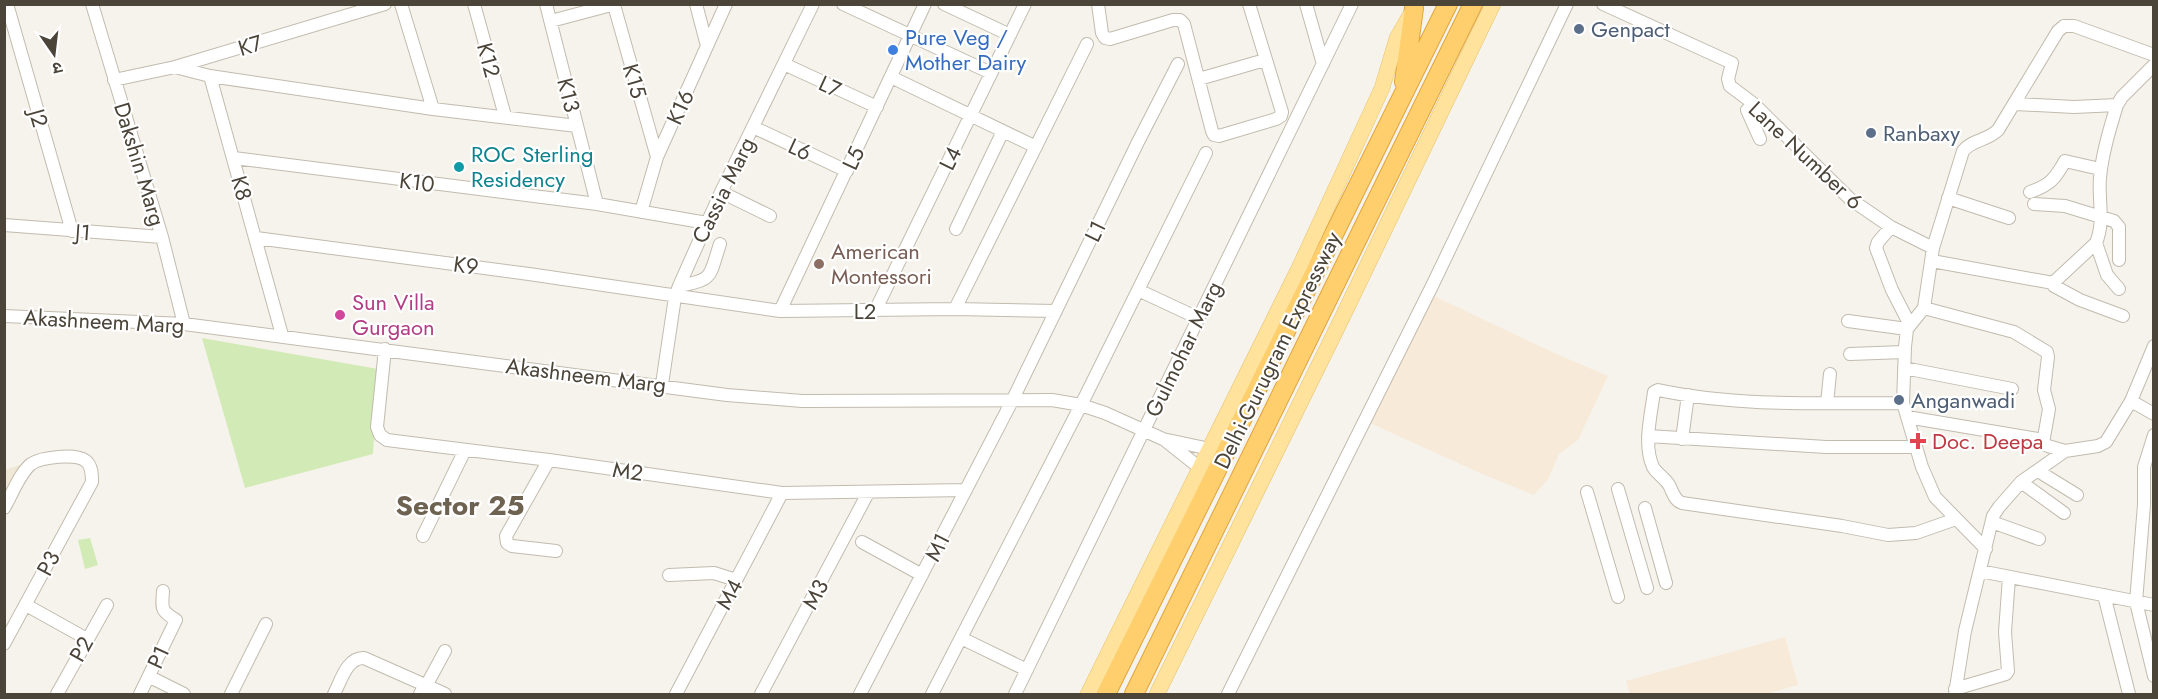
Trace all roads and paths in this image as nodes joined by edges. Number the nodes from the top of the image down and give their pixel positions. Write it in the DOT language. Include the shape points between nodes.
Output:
graph roads {
  1 [pos="7,4"];
  2 [pos="106,4"];
  3 [pos="385,4"];
  4 [pos="401,4"];
  5 [pos="474,4"];
  6 [pos="546,4"];
  7 [pos="696,4"];
  8 [pos="726,4"];
  9 [pos="813,4"];
  10 [pos="843,4"];
  11 [pos="925,4"];
  12 [pos="944,4"];
  13 [pos="1025,4"];
  14 [pos="1098,4"];
  15 [pos="1249,4"];
  16 [pos="1306,4"];
  17 [pos="1352,4"];
  18 [pos="1448,4"];
  19 [pos="1473,4"];
  20 [pos="1491,4"];
  21 [pos="1567,4"];
  22 [pos="1603,4"];
  23 [pos="614,5"];
  24 [pos="92,6"];
  25 [pos="1415,6"];
  26 [pos="551,21"];
  27 [pos="1010,35"];
  28 [pos="910,36"];
  29 [pos="1454,42"];
  30 [pos="1087,44"];
  31 [pos="707,46"];
  32 [pos="2154,55"];
  33 [pos="1265,60"];
  34 [pos="784,64"];
  35 [pos="1178,64"];
  36 [pos="1323,64"];
  37 [pos="2154,65"];
  38 [pos="175,67"];
  39 [pos="991,73"];
  40 [pos="210,76"];
  41 [pos="891,77"];
  42 [pos="1199,79"];
  43 [pos="114,80"];
  44 [pos="1402,99"];
  45 [pos="1754,104"];
  46 [pos="2015,104"];
  47 [pos="2117,105"];
  48 [pos="877,107"];
  49 [pos="433,109"];
  50 [pos="970,115"];
  51 [pos="505,116"];
  52 [pos="577,126"];
  53 [pos="753,127"];
  54 [pos="1003,131"];
  55 [pos="1760,139"];
  56 [pos="1036,147"];
  57 [pos="1206,153"];
  58 [pos="657,157"];
  59 [pos="234,158"];
  60 [pos="2100,169"];
  61 [pos="847,171"];
  62 [pos="720,192"];
  63 [pos="1948,198"];
  64 [pos="597,204"];
  65 [pos="641,212"];
  66 [pos="770,216"];
  67 [pos="2102,217"];
  68 [pos="2009,218"];
  69 [pos="707,224"];
  70 [pos="4,225"];
  71 [pos="1891,227"];
  72 [pos="956,229"];
  73 [pos="72,231"];
  74 [pos="162,237"];
  75 [pos="256,238"];
  76 [pos="2096,243"];
  77 [pos="720,244"];
  78 [pos="1932,255"];
  79 [pos="2119,260"];
  80 [pos="2053,283"];
  81 [pos="2119,289"];
  82 [pos="1138,290"];
  83 [pos="677,291"];
  84 [pos="1924,308"];
  85 [pos="955,309"];
  86 [pos="780,311"];
  87 [pos="875,311"];
  88 [pos="1056,311"];
  89 [pos="4,316"];
  90 [pos="2123,316"];
  91 [pos="1198,318"];
  92 [pos="1848,321"];
  93 [pos="184,324"];
  94 [pos="1909,327"];
  95 [pos="282,335"];
  96 [pos="2154,346"];
  97 [pos="385,349"];
  98 [pos="1904,352"];
  99 [pos="1850,354"];
  100 [pos="1904,368"];
  101 [pos="1830,374"];
  102 [pos="662,384"];
  103 [pos="2012,389"];
  104 [pos="1688,395"];
  105 [pos="1013,399"];
  106 [pos="2131,401"];
  107 [pos="1827,403"];
  108 [pos="1903,403"];
  109 [pos="1081,405"];
  110 [pos="2154,414"];
  111 [pos="1907,417"];
  112 [pos="1143,430"];
  113 [pos="2154,435"];
  114 [pos="1648,436"];
  115 [pos="1163,439"];
  116 [pos="1682,439"];
  117 [pos="2043,442"];
  118 [pos="1916,447"];
  119 [pos="1210,448"];
  120 [pos="465,450"];
  121 [pos="2065,451"];
  122 [pos="549,460"];
  123 [pos="1200,468"];
  124 [pos="2038,471"];
  125 [pos="2021,482"];
  126 [pos="1618,489"];
  127 [pos="966,490"];
  128 [pos="1587,492"];
  129 [pos="782,493"];
  130 [pos="868,493"];
  131 [pos="2077,495"];
  132 [pos="4,508"];
  133 [pos="1645,508"];
  134 [pos="2064,513"];
  135 [pos="1956,519"];
  136 [pos="1992,522"];
  137 [pos="423,536"];
  138 [pos="2039,539"];
  139 [pos="862,542"];
  140 [pos="1986,549"];
  141 [pos="556,551"];
  142 [pos="1980,571"];
  143 [pos="669,574"];
  144 [pos="922,575"];
  145 [pos="2009,577"];
  146 [pos="736,580"];
  147 [pos="1666,583"];
  148 [pos="1647,588"];
  149 [pos="163,591"];
  150 [pos="2104,595"];
  151 [pos="1618,597"];
  152 [pos="2136,602"];
  153 [pos="26,605"];
  154 [pos="107,605"];
  155 [pos="2154,605"];
  156 [pos="266,624"];
  157 [pos="961,638"];
  158 [pos="87,639"];
  159 [pos="4,644"];
  160 [pos="445,651"];
  161 [pos="1027,670"];
  162 [pos="2154,676"];
  163 [pos="150,677"];
  164 [pos="424,688"];
  165 [pos="1955,692"];
  166 [pos="57,694"];
  167 [pos="140,694"];
  168 [pos="184,694"];
  169 [pos="231,694"];
  170 [pos="334,694"];
  171 [pos="445,694"];
  172 [pos="676,694"];
  173 [pos="761,694"];
  174 [pos="861,694"];
  175 [pos="932,694"];
  176 [pos="1015,694"];
  177 [pos="1088,694"];
  178 [pos="1106,694"];
  179 [pos="1134,694"];
  180 [pos="1157,694"];
  181 [pos="1228,694"];
  182 [pos="2129,694"];
  1 -- 73 [label="street, J2"];
  2 -- 24 [label="street"];
  3 -- 38 [label="street, K7"];
  4 -- 49 [label="street"];
  5 -- 51 [label="street, K12"];
  6 -- 26 [label="street, K13"];
  7 -- 31 [label="street"];
  8 -- 31 [label="street, K16"];
  9 -- 34 [label="street, Cassia Marg"];
  10 -- 28 [label="street"];
  11 -- 28 [label="street, L5"];
  12 -- 27 [label="street"];
  13 -- 27 [label="street, L4"];
  14 -- 42 [label="street" via="1102,33 1110,39 1180,20"];
  15 -- 33 [label="street"];
  16 -- 36 [label="street"];
  17 -- 36 [label="street, Gulmohar Marg"];
  18 -- 44 [label="highway, Delhi-Gurugram Expressway"];
  19 -- 29 [label="highway, Delhi-Gurugram Expressway"];
  20 -- 29 [label="highway"];
  20 -- 180 [label="main road"];
  21 -- 181 [label="street" via="1432,286"];
  22 -- 45 [label="street, Lane Number 6" via="1732,63 1730,86"];
  23 -- 26 [label="street"];
  23 -- 58 [label="street, K15"];
  24 -- 43 [label="street, Dakshin Marg"];
  25 -- 44 [label="highway"];
  25 -- 119 [label="main road" via="1397,38 1382,88 1300,266"];
  26 -- 52 [label="street, K13"];
  27 -- 39 [label="street, L4"];
  28 -- 39 [label="street"];
  28 -- 41 [label="street, L5"];
  29 -- 179 [label="highway, Delhi-Gurugram Expressway"];
  30 -- 56 [label="street"];
  31 -- 58 [label="street, K16"];
  32 -- 46 [label="street" via="2074,26 2064,26"];
  33 -- 42 [label="street"];
  33 -- 42 [label="street" via="1281,116 1219,136 1212,130"];
  34 -- 48 [label="street, L7"];
  34 -- 53 [label="street, Cassia Marg"];
  35 -- 88 [label="street, L1"];
  36 -- 91 [label="street, Gulmohar Marg"];
  37 -- 47 [label="street"];
  38 -- 40 [label="street"];
  38 -- 43 [label="street, K7"];
  39 -- 50 [label="street, L4"];
  40 -- 49 [label="street"];
  40 -- 59 [label="street, K8"];
  41 -- 48 [label="street, L5"];
  41 -- 50 [label="street"];
  43 -- 74 [label="street, Dakshin Marg"];
  44 -- 178 [label="highway, Delhi-Gurugram Expressway"];
  45 -- 55 [label="street" via="1747,110"];
  45 -- 71 [label="street, Lane Number 6" via="1850,199"];
  46 -- 47 [label="street"];
  46 -- 63 [label="street" via="1993,135 1974,141 1963,151"];
  47 -- 60 [label="street"];
  48 -- 61 [label="street, L5"];
  49 -- 51 [label="street"];
  50 -- 54 [label="street"];
  50 -- 87 [label="street, L4"];
  51 -- 52 [label="street"];
  52 -- 64 [label="street, K13"];
  53 -- 61 [label="street, L6"];
  53 -- 62 [label="street, Cassia Marg"];
  54 -- 56 [label="street"];
  54 -- 72 [label="street"];
  56 -- 85 [label="street"];
  57 -- 82 [label="street"];
  58 -- 65 [label="street, K16"];
  59 -- 64 [label="street, K10"];
  59 -- 75 [label="street, K8"];
  60 -- 67 [label="street"];
  60 -- 67 [label="street" via="2065,161 2052,181 2032,198"];
  61 -- 86 [label="street, L5"];
  62 -- 66 [label="street"];
  62 -- 69 [label="street, Cassia Marg"];
  63 -- 68 [label="street"];
  63 -- 78 [label="street"];
  64 -- 65 [label="street, K10"];
  65 -- 69 [label="street, K10"];
  67 -- 76 [label="street"];
  67 -- 79 [label="street" via="2118,225"];
  69 -- 83 [label="street, Cassia Marg"];
  70 -- 73 [label="street, J1"];
  71 -- 78 [label="street, Lane Number 6"];
  71 -- 94 [label="street" via="1876,248"];
  73 -- 74 [label="street, J1"];
  74 -- 93 [label="street, Dakshin Marg"];
  75 -- 83 [label="street, K9"];
  75 -- 95 [label="street, K8"];
  76 -- 80 [label="street"];
  76 -- 81 [label="street" via="2107,275"];
  77 -- 83 [label="street" via="705,280"];
  78 -- 80 [label="street, Lane Number 6"];
  78 -- 84 [label="street"];
  80 -- 90 [label="street" via="2080,300"];
  82 -- 91 [label="street"];
  82 -- 109 [label="street"];
  83 -- 86 [label="street, L2"];
  83 -- 102 [label="street, Cassia Marg"];
  84 -- 94 [label="street"];
  84 -- 117 [label="street" via="2014,332 2047,352 2044,390 2049,409"];
  85 -- 87 [label="street, L2"];
  85 -- 88 [label="street, L2"];
  86 -- 87 [label="street, L2"];
  88 -- 105 [label="street, L1"];
  89 -- 93 [label="street, Akashneem Marg"];
  91 -- 112 [label="street, Gulmohar Marg"];
  92 -- 94 [label="street"];
  93 -- 95 [label="street, Akashneem Marg"];
  94 -- 98 [label="street"];
  95 -- 97 [label="street, Akashneem Marg"];
  96 -- 106 [label="street"];
  97 -- 102 [label="street, Akashneem Marg"];
  97 -- 120 [label="street, M2" via="377,427 380,435 387,440"];
  98 -- 99 [label="street"];
  98 -- 100 [label="street"];
  100 -- 103 [label="street"];
  100 -- 108 [label="street"];
  101 -- 107 [label="street"];
  102 -- 105 [label="street, Akashneem Marg" via="802,401"];
  104 -- 107 [label="street" via="1741,402"];
  104 -- 114 [label="street" via="1654,392"];
  104 -- 116 [label="street"];
  105 -- 109 [label="street, Akashneem Marg"];
  105 -- 127 [label="street, M1"];
  106 -- 110 [label="street"];
  106 -- 121 [label="street" via="2106,442"];
  107 -- 108 [label="street"];
  108 -- 111 [label="street"];
  109 -- 112 [label="street, Akashneem Marg"];
  109 -- 157 [label="street"];
  111 -- 117 [label="street"];
  111 -- 118 [label="street"];
  112 -- 115 [label="street, Akashneem Marg"];
  112 -- 161 [label="street, Gulmohar Marg"];
  113 -- 152 [label="street" via="2144,467"];
  114 -- 116 [label="street"];
  114 -- 135 [label="street" via="1655,470 1682,503 1888,535 1916,534"];
  115 -- 119 [label="street, Akashneem Marg"];
  115 -- 123 [label="street, Akashneem Marg"];
  116 -- 118 [label="street" via="1826,447"];
  117 -- 121 [label="street"];
  118 -- 135 [label="street" via="1935,497"];
  119 -- 123 [label="main road"];
  120 -- 122 [label="street, M2"];
  120 -- 137 [label="street"];
  121 -- 124 [label="street"];
  122 -- 129 [label="street, M2"];
  122 -- 141 [label="street" via="506,536 512,546"];
  123 -- 177 [label="main road"];
  124 -- 125 [label="street"];
  124 -- 131 [label="street"];
  125 -- 134 [label="street"];
  125 -- 136 [label="street" via="1999,507"];
  126 -- 148 [label="street"];
  127 -- 130 [label="street, M2"];
  127 -- 144 [label="street, M1"];
  128 -- 151 [label="street"];
  129 -- 130 [label="street, M2"];
  129 -- 146 [label="street, M4"];
  130 -- 173 [label="street, M3"];
  132 -- 153 [label="street, P3" via="24,472 41,460 74,456 86,461 92,471 92,482"];
  133 -- 147 [label="street"];
  135 -- 140 [label="street"];
  136 -- 138 [label="street"];
  136 -- 140 [label="street"];
  139 -- 144 [label="street"];
  140 -- 142 [label="street"];
  142 -- 145 [label="street"];
  142 -- 165 [label="street"];
  143 -- 146 [label="street" via="714,573"];
  144 -- 174 [label="street, M1"];
  145 -- 150 [label="street"];
  145 -- 165 [label="street" via="2005,632 2008,671"];
  146 -- 172 [label="street, M4"];
  149 -- 163 [label="street, P1" via="162,609 176,620"];
  150 -- 152 [label="street"];
  150 -- 182 [label="street"];
  152 -- 155 [label="street"];
  152 -- 162 [label="street"];
  153 -- 158 [label="street"];
  153 -- 159 [label="street, P3"];
  154 -- 158 [label="street, P2"];
  156 -- 169 [label="street"];
  157 -- 161 [label="street"];
  157 -- 175 [label="street"];
  158 -- 166 [label="street, P2"];
  160 -- 164 [label="street"];
  161 -- 176 [label="street, Gulmohar Marg"];
  163 -- 167 [label="street, P1"];
  163 -- 168 [label="street"];
  164 -- 170 [label="street" via="357,658 351,661"];
  164 -- 171 [label="street"];
}
